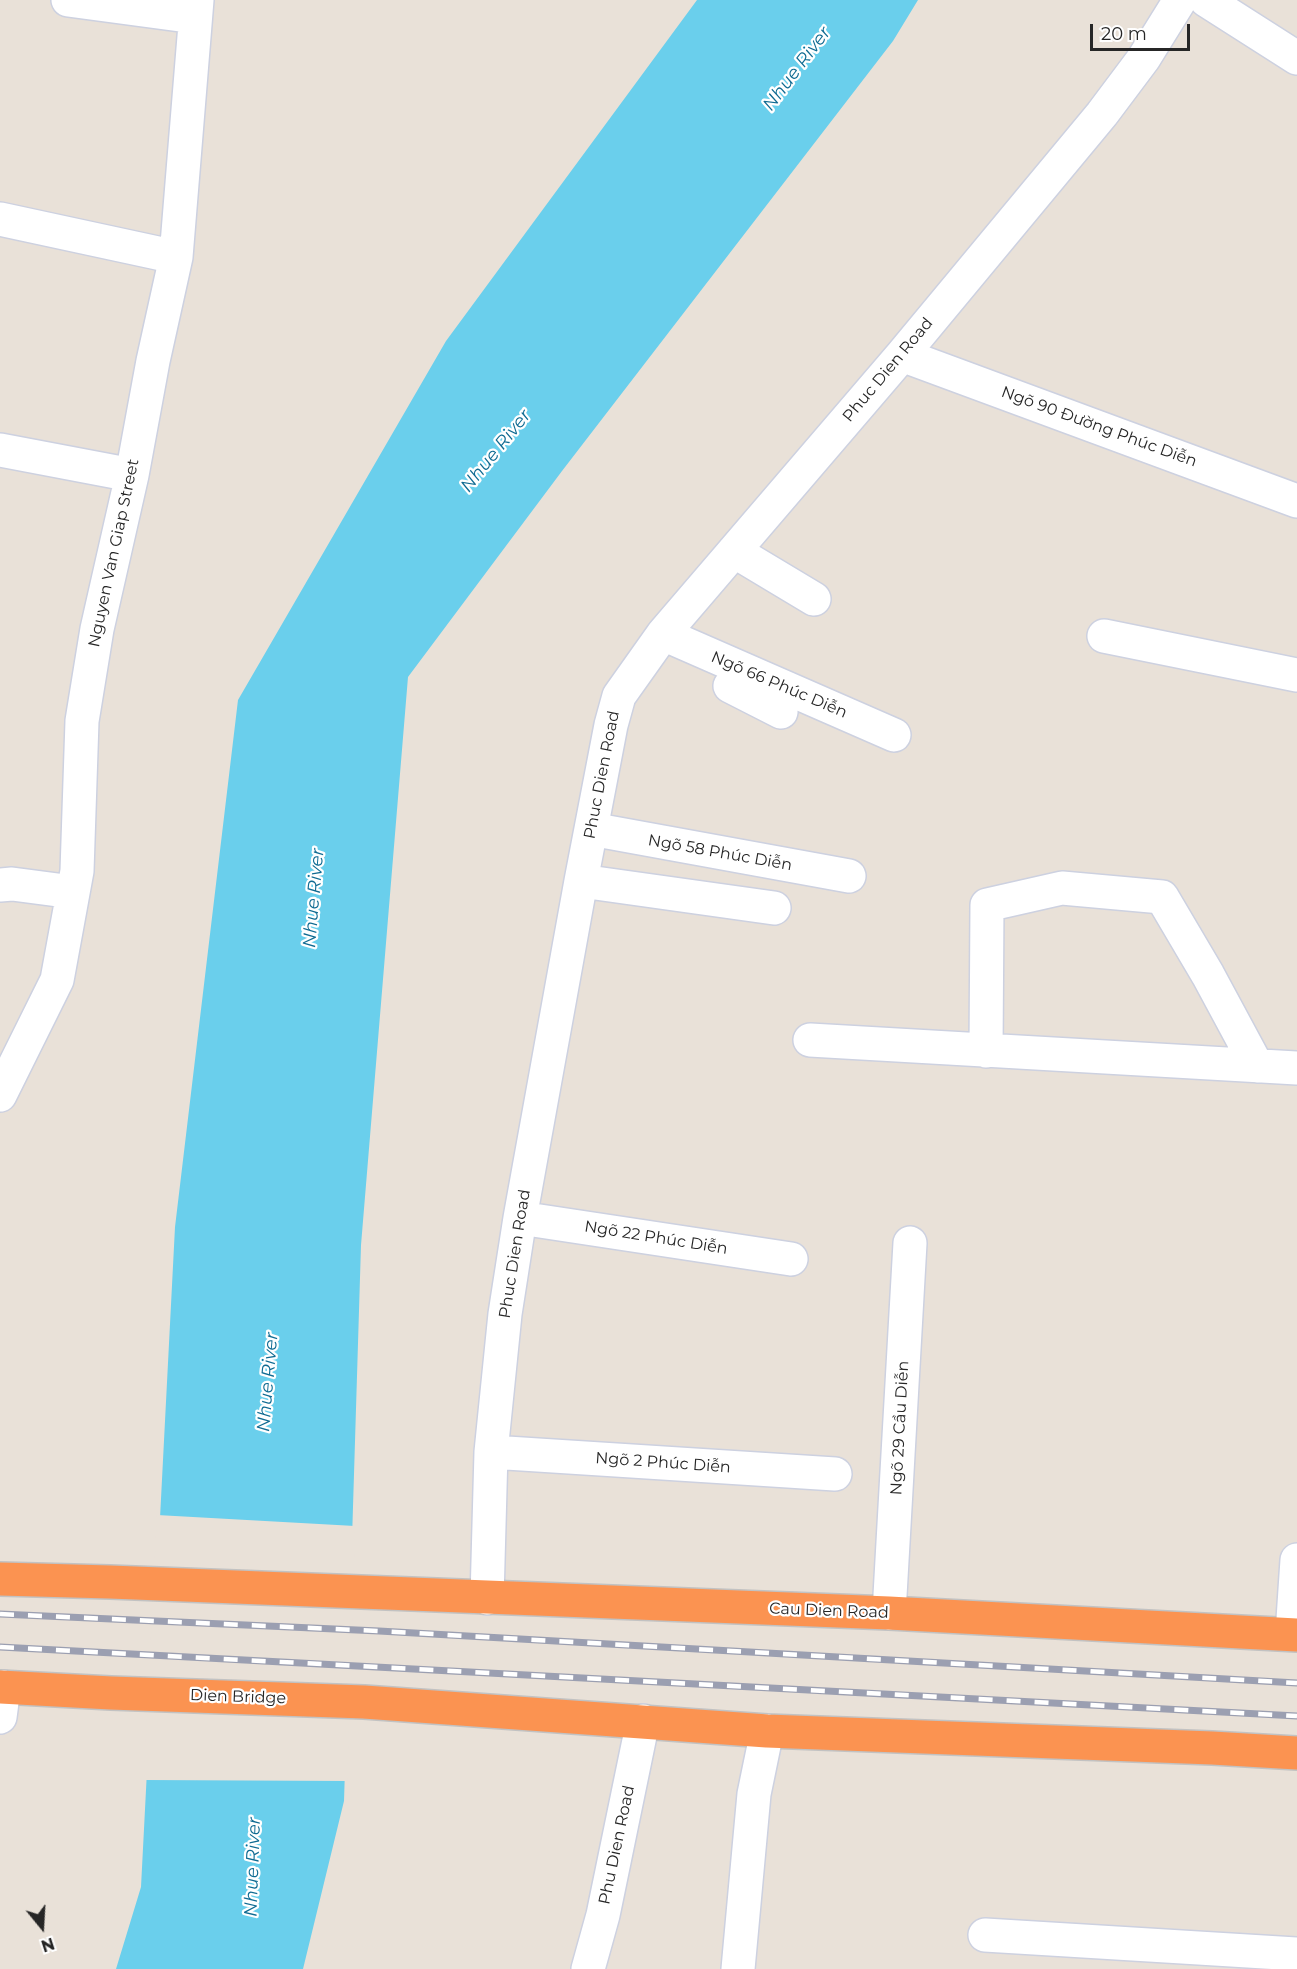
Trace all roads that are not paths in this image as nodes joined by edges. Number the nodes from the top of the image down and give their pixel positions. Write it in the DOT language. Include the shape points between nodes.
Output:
graph roads {
  1 [pos="68,0"];
  2 [pos="1180,0"];
  3 [pos="1206,0"];
  4 [pos="196,9"];
  5 [pos="1297,58"];
  6 [pos="0,219"];
  7 [pos="176,257"];
  8 [pos="902,355"];
  9 [pos="0,450"];
  10 [pos="132,475"];
  11 [pos="1297,501"];
  12 [pos="730,556"];
  13 [pos="808,603"];
  14 [pos="1104,636"];
  15 [pos="658,641"];
  16 [pos="1297,675"];
  17 [pos="781,712"];
  18 [pos="894,735"];
  19 [pos="591,829"];
  20 [pos="849,876"];
  21 [pos="581,881"];
  22 [pos="0,885"];
  23 [pos="73,892"];
  24 [pos="774,908"];
  25 [pos="810,1040"];
  26 [pos="986,1051"];
  27 [pos="1257,1066"];
  28 [pos="1297,1068"];
  29 [pos="0,1095"];
  30 [pos="520,1218"];
  31 [pos="910,1243"];
  32 [pos="791,1259"];
  33 [pos="491,1452"];
  34 [pos="835,1474"];
  35 [pos="1297,1560"];
  36 [pos="0,1579"];
  37 [pos="488,1598"];
  38 [pos="889,1613"];
  39 [pos="1294,1634"];
  40 [pos="1,1697"];
  41 [pos="643,1721"];
  42 [pos="767,1731"];
  43 [pos="1297,1753"];
  44 [pos="985,1935"];
  45 [pos="1297,1954"];
  46 [pos="588,1969"];
  47 [pos="738,1969"];
  1 -- 4 [label="street"];
  2 -- 8 [label="street, Phuc Dien Road" via="1144,58 1102,114"];
  3 -- 5 [label="street"];
  4 -- 7 [label="street, Nguyen Van Giap Street"];
  6 -- 7 [label="street"];
  7 -- 10 [label="street, Nguyen Van Giap Street"];
  8 -- 11 [label="street, Ngõ 90 Đường Phúc Diễn"];
  8 -- 12 [label="street, Phuc Dien Road"];
  9 -- 10 [label="street"];
  10 -- 23 [label="street, Nguyen Van Giap Street" via="97,629 81,721 77,871"];
  12 -- 13 [label="street"];
  12 -- 15 [label="street, Phuc Dien Road"];
  14 -- 16 [label="street"];
  15 -- 17 [label="street"];
  15 -- 18 [label="street, Ngõ 66 Phúc Diễn"];
  15 -- 19 [label="street, Phuc Dien Road" via="619,696"];
  19 -- 20 [label="street, Ngõ 58 Phúc Diễn"];
  19 -- 21 [label="street, Phuc Dien Road"];
  21 -- 24 [label="street"];
  21 -- 30 [label="street, Phuc Dien Road"];
  22 -- 23 [label="street"];
  23 -- 29 [label="street, Nguyen Van Giap Street" via="57,980"];
  25 -- 26 [label="street"];
  26 -- 27 [label="street"];
  26 -- 27 [label="street" via="987,905 1062,888 1162,897"];
  27 -- 28 [label="street"];
  30 -- 32 [label="street, Ngõ 22 Phúc Diễn"];
  30 -- 33 [label="street, Phuc Dien Road" via="505,1314"];
  31 -- 38 [label="street, Ngõ 29 Cầu Diễn"];
  33 -- 34 [label="street, Ngõ 2 Phúc Diễn"];
  33 -- 37 [label="street, Phuc Dien Road"];
  35 -- 39 [label="street"];
  36 -- 37 [label="highway, Cau Dien Road"];
  37 -- 38 [label="highway, Cau Dien Road"];
  38 -- 39 [label="highway, Cau Dien Road"];
  40 -- 41 [label="highway, Dien Bridge" via="111,1693 364,1702"];
  41 -- 42 [label="highway"];
  41 -- 46 [label="street, Phu Dien Road"];
  42 -- 43 [label="highway"];
  42 -- 47 [label="street" via="754,1794"];
  44 -- 45 [label="street"];
}
